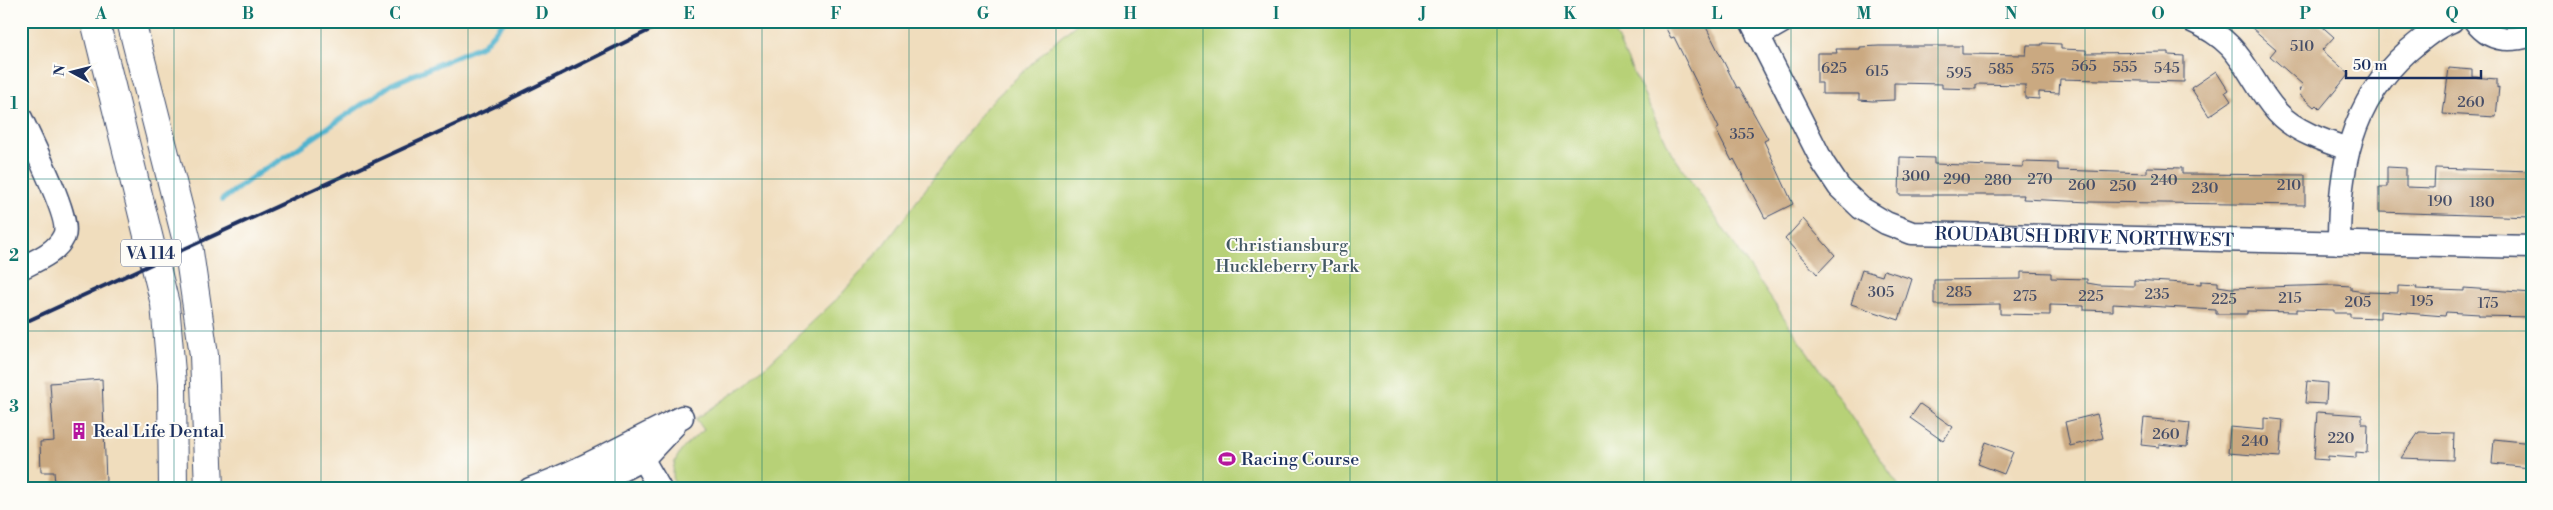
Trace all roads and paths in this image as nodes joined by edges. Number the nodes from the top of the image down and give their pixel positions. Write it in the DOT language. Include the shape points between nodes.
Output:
graph roads {
  1 [pos="95,21"];
  2 [pos="132,21"];
  3 [pos="1784,21"];
  4 [pos="2192,21"];
  5 [pos="2452,21"];
  6 [pos="2475,21"];
  7 [pos="1755,28"];
  8 [pos="2532,35"];
  9 [pos="21,118"];
  10 [pos="2348,149"];
  11 [pos="2339,242"];
  12 [pos="2532,247"];
  13 [pos="21,268"];
  14 [pos="638,450"];
  15 [pos="174,489"];
  16 [pos="210,489"];
  17 [pos="530,489"];
  18 [pos="584,489"];
  19 [pos="660,489"];
  1 -- 15 [label="main road, VA 114" via="165,304 172,384"];
  2 -- 16 [label="main road, VA 114" via="188,245 204,355"];
  3 -- 7 [label="street"];
  4 -- 10 [label="street" via="2233,48 2278,113 2310,134"];
  5 -- 10 [label="street" via="2432,32 2396,62 2357,120"];
  6 -- 8 [label="street" via="2491,36 2507,40"];
  7 -- 11 [label="street, ROUDABUSH DRIVE NORTHWEST" via="1823,163 1839,187 1869,213 1912,233"];
  9 -- 13 [label="street" via="64,216 65,235 55,250"];
  10 -- 11 [label="street" via="2341,182"];
  11 -- 12 [label="street, ROUDABUSH DRIVE NORTHWEST"];
  14 -- 17 [label="street" via="599,459"];
  14 -- 18 [label="street"];
  14 -- 19 [label="street"];
}
